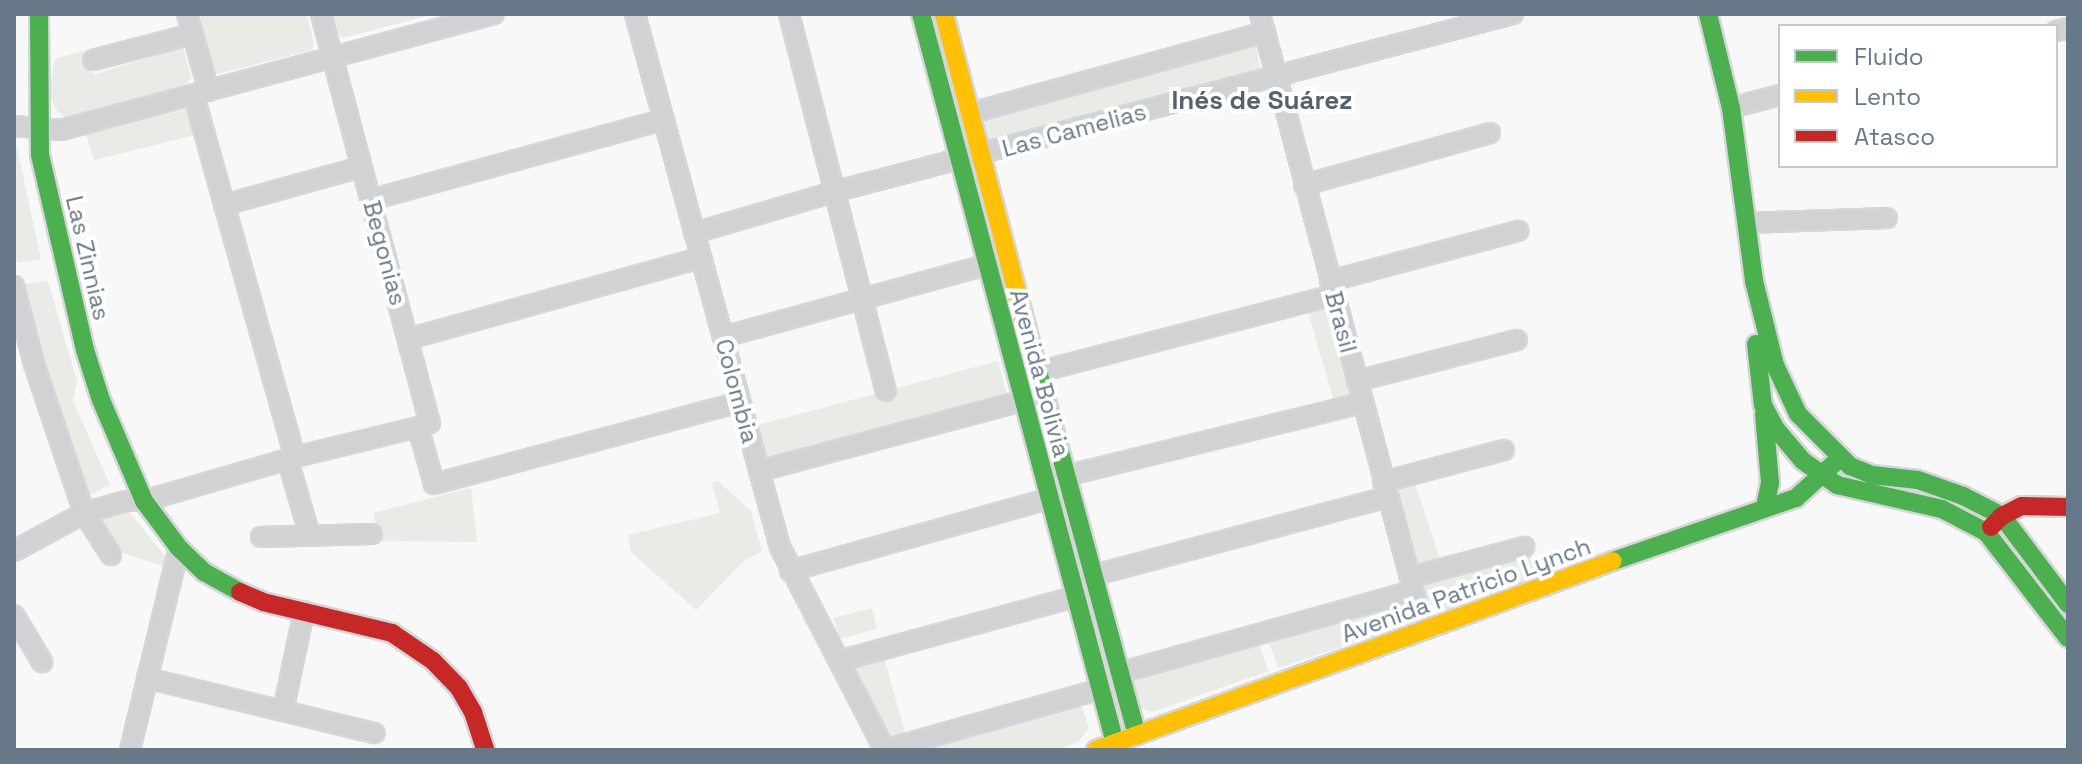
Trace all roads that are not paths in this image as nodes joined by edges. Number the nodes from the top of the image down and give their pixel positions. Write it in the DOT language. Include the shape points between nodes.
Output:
graph roads {
  1 [pos="39,14"];
  2 [pos="187,14"];
  3 [pos="321,14"];
  4 [pos="494,14"];
  5 [pos="635,14"];
  6 [pos="789,14"];
  7 [pos="921,14"];
  8 [pos="944,14"];
  9 [pos="1513,14"];
  10 [pos="1708,14"];
  11 [pos="1262,23"];
  12 [pos="193,34"];
  13 [pos="332,58"];
  14 [pos="93,60"];
  15 [pos="1277,77"];
  16 [pos="201,94"];
  17 [pos="1778,96"];
  18 [pos="1731,108"];
  19 [pos="971,113"];
  20 [pos="663,120"];
  21 [pos="14,126"];
  22 [pos="39,129"];
  23 [pos="1490,133"];
  24 [pos="980,155"];
  25 [pos="960,159"];
  26 [pos="361,167"];
  27 [pos="1304,185"];
  28 [pos="833,192"];
  29 [pos="370,200"];
  30 [pos="224,205"];
  31 [pos="1887,218"];
  32 [pos="1747,223"];
  33 [pos="1518,231"];
  34 [pos="694,233"];
  35 [pos="701,258"];
  36 [pos="986,265"];
  37 [pos="1754,281"];
  38 [pos="14,286"];
  39 [pos="1332,288"];
  40 [pos="862,299"];
  41 [pos="723,337"];
  42 [pos="408,339"];
  43 [pos="1517,340"];
  44 [pos="1038,372"];
  45 [pos="1357,381"];
  46 [pos="886,391"];
  47 [pos="1022,401"];
  48 [pos="740,402"];
  49 [pos="1363,403"];
  50 [pos="1763,405"];
  51 [pos="418,427"];
  52 [pos="1504,450"];
  53 [pos="1840,458"];
  54 [pos="292,459"];
  55 [pos="759,471"];
  56 [pos="1065,476"];
  57 [pos="1824,477"];
  58 [pos="1385,489"];
  59 [pos="1048,499"];
  60 [pos="144,501"];
  61 [pos="1765,506"];
  62 [pos="2068,508"];
  63 [pos="84,513"];
  64 [pos="2002,516"];
  65 [pos="1986,532"];
  66 [pos="372,534"];
  67 [pos="310,536"];
  68 [pos="261,537"];
  69 [pos="1524,547"];
  70 [pos="179,548"];
  71 [pos="14,551"];
  72 [pos="111,555"];
  73 [pos="2031,555"];
  74 [pos="790,571"];
  75 [pos="1423,574"];
  76 [pos="1091,576"];
  77 [pos="1413,591"];
  78 [pos="1075,597"];
  79 [pos="2068,604"];
  80 [pos="304,611"];
  81 [pos="14,615"];
  82 [pos="1424,630"];
  83 [pos="2068,638"];
  84 [pos="839,661"];
  85 [pos="42,662"];
  86 [pos="1119,673"];
  87 [pos="147,678"];
  88 [pos="1101,689"];
  89 [pos="283,711"];
  90 [pos="374,733"];
  91 [pos="1137,735"];
  92 [pos="1115,743"];
  93 [pos="130,750"];
  94 [pos="485,750"];
  95 [pos="884,750"];
  96 [pos="1096,750"];
  1 -- 22 [label="street, Las Zinnias"];
  2 -- 12 [label="street"];
  3 -- 13 [label="street, Begonias"];
  4 -- 13 [label="street"];
  5 -- 20 [label="street, Colombia"];
  6 -- 28 [label="street"];
  7 -- 25 [label="street, Avenida Bolivia"];
  8 -- 19 [label="street, Avenida Bolivia"];
  9 -- 15 [label="street, Las Camelias"];
  10 -- 18 [label="street"];
  11 -- 15 [label="street, Brasil"];
  11 -- 19 [label="street"];
  12 -- 14 [label="street"];
  12 -- 16 [label="street"];
  13 -- 16 [label="street"];
  13 -- 26 [label="street, Begonias"];
  15 -- 24 [label="street, Las Camelias"];
  15 -- 27 [label="street, Brasil"];
  16 -- 22 [label="street" via="61,130"];
  16 -- 30 [label="street"];
  17 -- 18 [label="street"];
  18 -- 32 [label="street"];
  19 -- 24 [label="street, Avenida Bolivia"];
  20 -- 29 [label="street"];
  20 -- 34 [label="street, Colombia"];
  21 -- 22 [label="street"];
  22 -- 60 [label="street, Las Zinnias" via="40,155 85,350"];
  23 -- 27 [label="street"];
  24 -- 25 [label="street, Las Camelias"];
  24 -- 44 [label="street, Avenida Bolivia"];
  25 -- 28 [label="street, Las Camelias"];
  25 -- 36 [label="street, Avenida Bolivia"];
  26 -- 29 [label="street, Begonias"];
  26 -- 30 [label="street"];
  27 -- 39 [label="street, Brasil"];
  28 -- 34 [label="street, Las Camelias"];
  28 -- 40 [label="street"];
  29 -- 42 [label="street, Begonias"];
  30 -- 54 [label="street"];
  31 -- 32 [label="street"];
  32 -- 37 [label="street"];
  33 -- 39 [label="street"];
  34 -- 35 [label="street, Colombia"];
  35 -- 41 [label="street, Colombia"];
  35 -- 42 [label="street"];
  36 -- 40 [label="street"];
  36 -- 47 [label="street, Avenida Bolivia"];
  37 -- 50 [label="street"];
  37 -- 53 [label="street" via="1788,398 1807,427"];
  38 -- 63 [label="street"];
  39 -- 44 [label="street"];
  39 -- 45 [label="street, Brasil"];
  40 -- 41 [label="street"];
  40 -- 46 [label="street"];
  41 -- 48 [label="street, Colombia"];
  42 -- 51 [label="street, Begonias" via="430,423"];
  43 -- 45 [label="street"];
  44 -- 56 [label="street, Avenida Bolivia"];
  45 -- 49 [label="street, Brasil"];
  47 -- 55 [label="street"];
  47 -- 59 [label="street, Avenida Bolivia"];
  48 -- 51 [label="street, Begonias" via="434,484"];
  48 -- 55 [label="street, Colombia"];
  49 -- 56 [label="street"];
  49 -- 58 [label="street, Brasil"];
  50 -- 57 [label="street" via="1784,439"];
  50 -- 61 [label="street" via="1770,483"];
  51 -- 54 [label="street"];
  52 -- 58 [label="street"];
  53 -- 57 [label="street, Avenida Patricio Lynch"];
  53 -- 64 [label="street" via="1872,475 1918,480 1963,496"];
  54 -- 60 [label="street"];
  54 -- 67 [label="street"];
  55 -- 74 [label="street, Colombia"];
  56 -- 76 [label="street, Avenida Bolivia"];
  57 -- 61 [label="street, Avenida Patricio Lynch" via="1796,498"];
  57 -- 65 [label="street" via="1866,494 1942,509"];
  58 -- 76 [label="street"];
  58 -- 77 [label="street, Brasil"];
  59 -- 74 [label="street"];
  59 -- 78 [label="street, Avenida Bolivia"];
  60 -- 63 [label="street"];
  60 -- 70 [label="street, Las Zinnias"];
  61 -- 82 [label="street, Avenida Patricio Lynch"];
  62 -- 64 [label="street" via="2030,504"];
  62 -- 73 [label="street" via="2043,519"];
  63 -- 71 [label="street"];
  63 -- 72 [label="street"];
  64 -- 65 [label="street"];
  64 -- 73 [label="street"];
  65 -- 83 [label="street"];
  66 -- 67 [label="street"];
  67 -- 68 [label="street"];
  69 -- 75 [label="street"];
  70 -- 80 [label="street, Las Zinnias" via="232,589"];
  70 -- 87 [label="street"];
  73 -- 79 [label="street"];
  74 -- 84 [label="street, Colombia"];
  76 -- 86 [label="street, Avenida Bolivia"];
  77 -- 82 [label="street, Brasil"];
  77 -- 86 [label="street"];
  78 -- 84 [label="street"];
  78 -- 88 [label="street, Avenida Bolivia"];
  80 -- 89 [label="street"];
  80 -- 94 [label="street, Las Zinnias" via="392,633 433,661 459,688"];
  81 -- 85 [label="street"];
  82 -- 91 [label="street, Avenida Patricio Lynch"];
  84 -- 95 [label="street, Colombia"];
  86 -- 91 [label="street, Avenida Bolivia"];
  87 -- 89 [label="street"];
  87 -- 93 [label="street"];
  88 -- 92 [label="street, Avenida Bolivia"];
  88 -- 95 [label="street"];
  89 -- 90 [label="street"];
  91 -- 92 [label="street, Avenida Patricio Lynch"];
  92 -- 96 [label="street, Avenida Patricio Lynch"];
}
